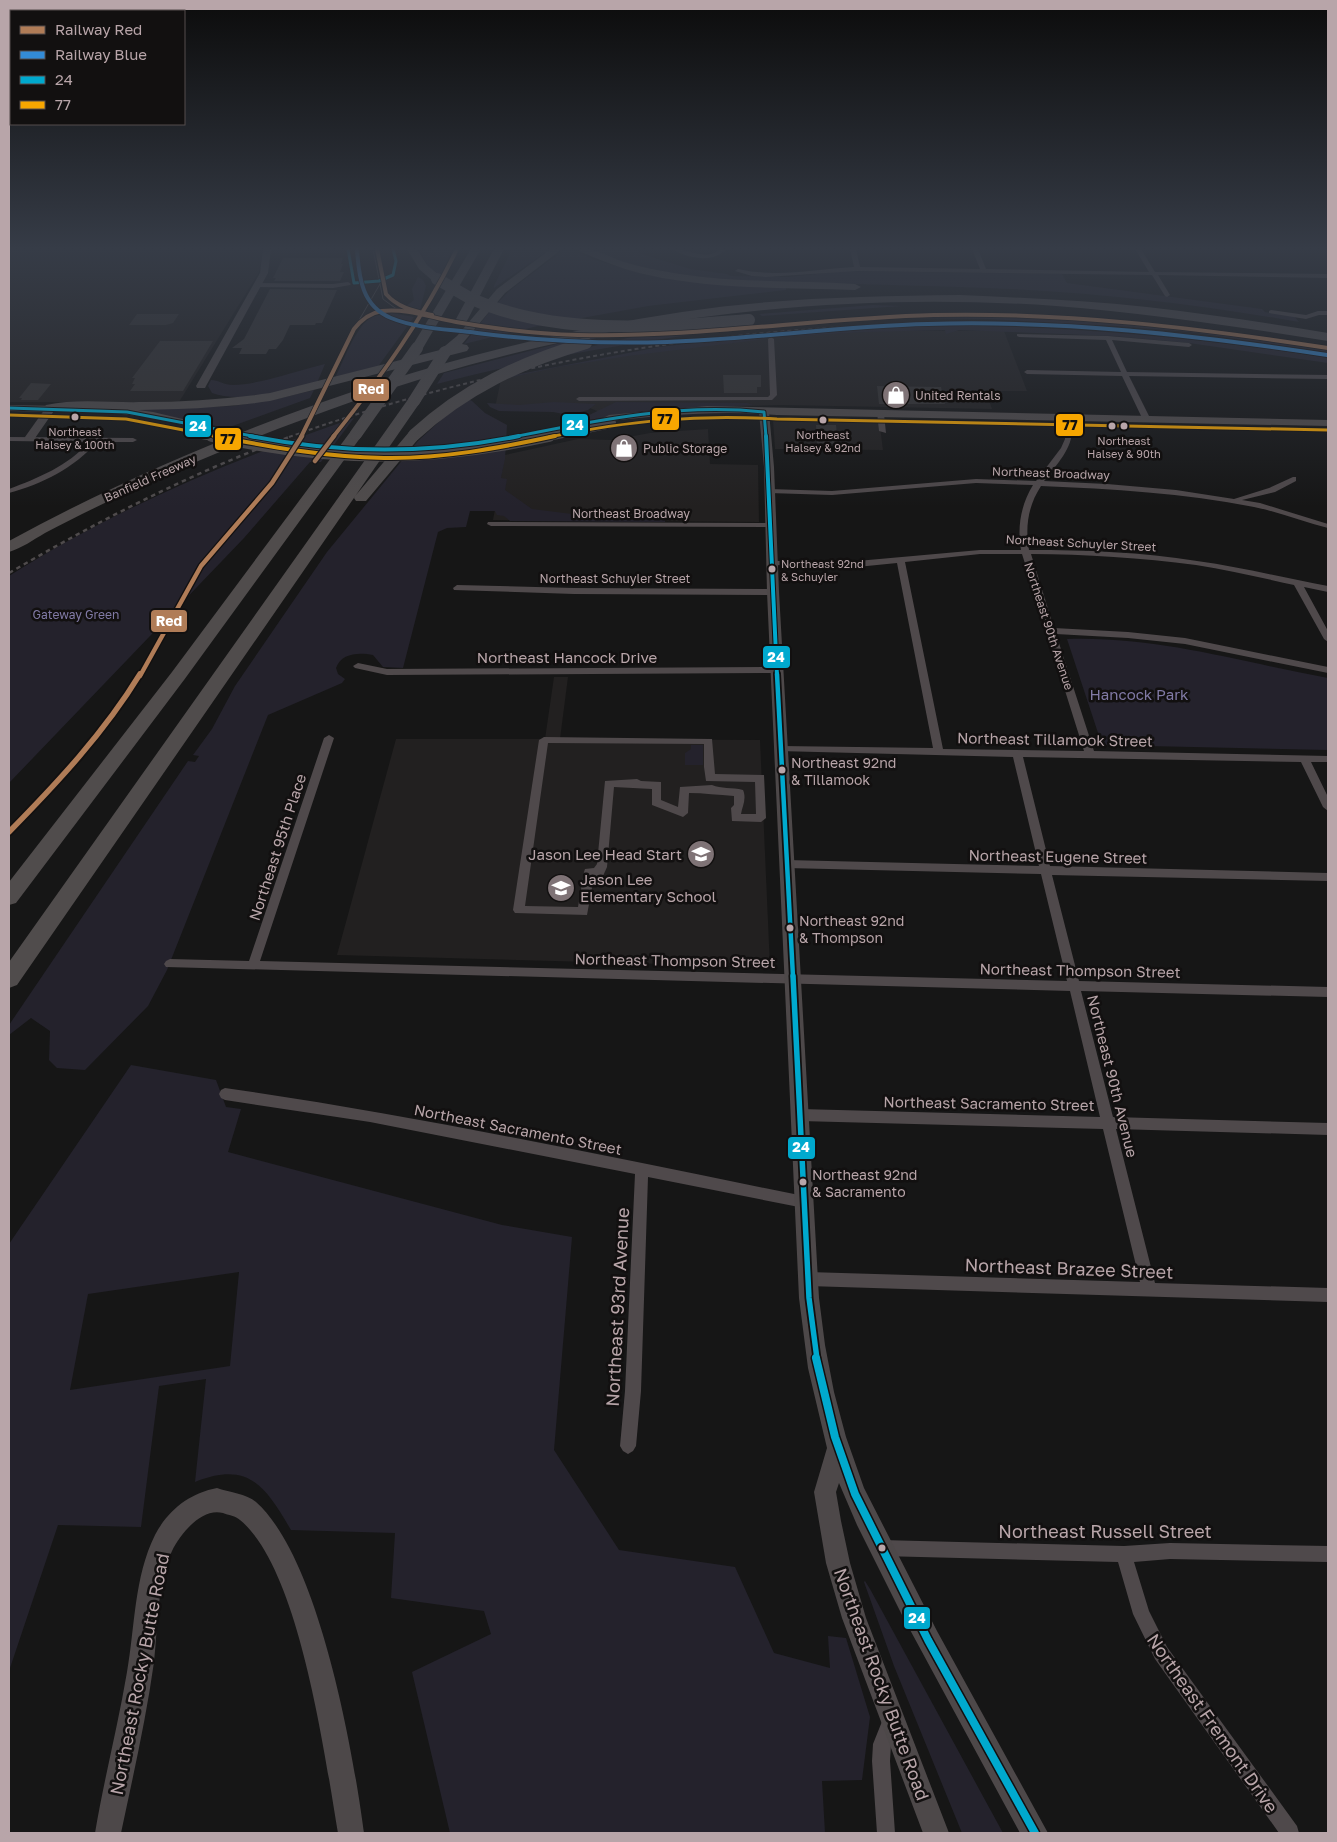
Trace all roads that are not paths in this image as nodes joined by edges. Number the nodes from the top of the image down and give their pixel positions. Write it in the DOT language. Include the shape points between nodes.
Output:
graph roads {
  1 [pos="231,335"];
  2 [pos="425,335"];
  3 [pos="453,335"];
  4 [pos="465,335"];
  5 [pos="540,335"];
  6 [pos="572,335"];
  7 [pos="622,335"];
  8 [pos="1019,335"];
  9 [pos="1304,335"];
  10 [pos="1310,335"];
  11 [pos="1108,338"];
  12 [pos="1328,338"];
  13 [pos="771,339"];
  14 [pos="495,345"];
  15 [pos="1189,345"];
  16 [pos="445,352"];
  17 [pos="1027,372"];
  18 [pos="1125,374"];
  19 [pos="1328,377"];
  20 [pos="201,386"];
  21 [pos="270,397"];
  22 [pos="579,399"];
  23 [pos="764,400"];
  24 [pos="9,408"];
  25 [pos="49,411"];
  26 [pos="764,412"];
  27 [pos="9,414"];
  28 [pos="880,414"];
  29 [pos="1067,418"];
  30 [pos="1147,420"];
  31 [pos="610,421"];
  32 [pos="1328,423"];
  33 [pos="883,431"];
  34 [pos="9,439"];
  35 [pos="29,439"];
  36 [pos="96,440"];
  37 [pos="132,440"];
  38 [pos="1293,479"];
  39 [pos="1040,482"];
  40 [pos="9,491"];
  41 [pos="769,491"];
  42 [pos="1232,500"];
  43 [pos="330,522"];
  44 [pos="491,524"];
  45 [pos="771,525"];
  46 [pos="1328,526"];
  47 [pos="9,539"];
  48 [pos="9,547"];
  49 [pos="1025,551"];
  50 [pos="901,561"];
  51 [pos="771,563"];
  52 [pos="1298,584"];
  53 [pos="457,588"];
  54 [pos="1328,589"];
  55 [pos="772,592"];
  56 [pos="1051,631"];
  57 [pos="1328,639"];
  58 [pos="358,666"];
  59 [pos="777,670"];
  60 [pos="1328,670"];
  61 [pos="329,738"];
  62 [pos="781,749"];
  63 [pos="939,752"];
  64 [pos="1017,753"];
  65 [pos="1090,754"];
  66 [pos="1305,758"];
  67 [pos="1328,759"];
  68 [pos="1328,807"];
  69 [pos="786,864"];
  70 [pos="1045,870"];
  71 [pos="1328,877"];
  72 [pos="9,898"];
  73 [pos="519,910"];
  74 [pos="170,964"];
  75 [pos="253,966"];
  76 [pos="9,978"];
  77 [pos="793,979"];
  78 [pos="1074,986"];
  79 [pos="1328,992"];
  80 [pos="225,1094"];
  81 [pos="800,1114"];
  82 [pos="1108,1122"];
  83 [pos="1328,1128"];
  84 [pos="642,1170"];
  85 [pos="804,1202"];
  86 [pos="808,1279"];
  87 [pos="1149,1289"];
  88 [pos="1328,1295"];
  89 [pos="628,1446"];
  90 [pos="838,1447"];
  91 [pos="881,1548"];
  92 [pos="1124,1554"];
  93 [pos="1328,1554"];
  94 [pos="892,1719"];
  95 [pos="108,1833"];
  96 [pos="350,1833"];
  97 [pos="886,1833"];
  98 [pos="936,1833"];
  99 [pos="1035,1833"];
  100 [pos="1290,1833"];
  1 -- 20 [label="street"];
  2 -- 72 [label="highway, bridge" via="356,434"];
  3 -- 16 [label="highway"];
  4 -- 16 [label="highway" via="457,345"];
  5 -- 14 [label="highway, Banfield Freeway"];
  6 -- 48 [label="highway, Banfield Freeway" via="449,367 322,408 215,449 104,498"];
  7 -- 43 [label="highway, bridge" via="550,354 484,382 442,410 414,435 354,507"];
  8 -- 11 [label="street"];
  9 -- 12 [label="highway"];
  10 -- 12 [label="highway, Banfield Freeway"];
  11 -- 15 [label="street"];
  11 -- 18 [label="street"];
  13 -- 23 [label="street" via="774,395"];
  14 -- 21 [label="highway" via="466,347"];
  14 -- 47 [label="highway, Banfield Freeway" via="392,376 245,429 118,484"];
  16 -- 43 [label="highway, bridge"];
  17 -- 18 [label="street"];
  18 -- 19 [label="street"];
  18 -- 30 [label="street"];
  20 -- 21 [label="highway" via="208,395 218,398"];
  21 -- 25 [label="highway" via="205,405 65,406"];
  22 -- 23 [label="street"];
  23 -- 26 [label="street"];
  24 -- 25 [label="main road"];
  25 -- 27 [label="main road"];
  25 -- 31 [label="main road" via="127,412 295,446 401,451 499,441"];
  25 -- 31 [label="main road, bridge" via="113,417 308,453 400,456 501,446"];
  25 -- 35 [label="street"];
  26 -- 28 [label="main road"];
  26 -- 31 [label="main road"];
  26 -- 41 [label="street"];
  28 -- 29 [label="main road"];
  28 -- 33 [label="street"];
  29 -- 30 [label="main road"];
  29 -- 39 [label="street, Northeast 90th Avenue" via="1070,429 1067,442"];
  30 -- 32 [label="main road"];
  34 -- 35 [label="street"];
  35 -- 36 [label="street"];
  36 -- 37 [label="street"];
  36 -- 40 [label="street" via="72,462"];
  38 -- 42 [label="street" via="1264,493"];
  39 -- 41 [label="street, Northeast Broadway" via="955,482 832,493"];
  39 -- 42 [label="street, Northeast Broadway" via="1153,490"];
  39 -- 49 [label="street, Northeast 90th Avenue" via="1029,501 1024,520"];
  41 -- 45 [label="street"];
  42 -- 46 [label="street, Northeast Broadway"];
  43 -- 76 [label="highway"];
  44 -- 45 [label="street, Northeast Broadway"];
  45 -- 51 [label="street"];
  49 -- 50 [label="street, Northeast Schuyler Street"];
  49 -- 52 [label="street, Northeast Schuyler Street" via="1169,560"];
  49 -- 56 [label="street, Northeast 90th Avenue"];
  50 -- 51 [label="street, Northeast Schuyler Street"];
  50 -- 63 [label="street"];
  51 -- 55 [label="street"];
  52 -- 54 [label="street, Northeast Schuyler Street"];
  52 -- 57 [label="street"];
  53 -- 55 [label="street, Northeast Schuyler Street"];
  55 -- 59 [label="street"];
  56 -- 60 [label="street" via="1184,641"];
  56 -- 65 [label="street, Northeast 90th Avenue"];
  58 -- 59 [label="street, Northeast Hancock Drive" via="387,672"];
  59 -- 62 [label="street"];
  61 -- 75 [label="street, Northeast 95th Place"];
  62 -- 63 [label="street, Northeast Tillamook Street"];
  62 -- 69 [label="street"];
  63 -- 64 [label="street, Northeast Tillamook Street"];
  64 -- 65 [label="street, Northeast Tillamook Street"];
  64 -- 70 [label="street, Northeast 90th Avenue"];
  65 -- 66 [label="street, Northeast Tillamook Street"];
  66 -- 67 [label="street, Northeast Tillamook Street"];
  66 -- 68 [label="street"];
  69 -- 70 [label="street, Northeast Eugene Street"];
  69 -- 77 [label="street"];
  70 -- 71 [label="street, Northeast Eugene Street"];
  70 -- 78 [label="street, Northeast 90th Avenue"];
  73 -- 73 [label="street" via="544,740 709,741 710,778 760,778 761,818 736,818 736,808 740,805 740,793 736,792 684,790 683,812 656,802 657,785 609,784 602,867 599,867 599,873 588,872 583,912"];
  74 -- 75 [label="street, Northeast Thompson Street"];
  75 -- 77 [label="street, Northeast Thompson Street"];
  77 -- 78 [label="street, Northeast Thompson Street"];
  77 -- 81 [label="street"];
  78 -- 79 [label="street, Northeast Thompson Street"];
  78 -- 82 [label="street, Northeast 90th Avenue"];
  80 -- 84 [label="street, Northeast Sacramento Street" via="400,1122"];
  81 -- 82 [label="street, Northeast Sacramento Street"];
  81 -- 85 [label="street"];
  82 -- 83 [label="street, Northeast Sacramento Street"];
  82 -- 87 [label="street, Northeast 90th Avenue"];
  84 -- 85 [label="street, Northeast Sacramento Street"];
  84 -- 89 [label="street, Northeast 93rd Avenue" via="634,1391"];
  85 -- 86 [label="street"];
  86 -- 87 [label="street, Northeast Brazee Street"];
  86 -- 90 [label="street" via="816,1361"];
  87 -- 88 [label="street, Northeast Brazee Street"];
  90 -- 91 [label="street" via="862,1513"];
  90 -- 94 [label="street, Northeast Rocky Butte Road" via="825,1492 832,1540 854,1618"];
  91 -- 92 [label="street, Northeast Russell Street"];
  91 -- 99 [label="street"];
  92 -- 93 [label="street, Northeast Russell Street" via="1170,1551"];
  92 -- 100 [label="street, Northeast Fremont Drive" via="1141,1614 1161,1653"];
  94 -- 97 [label="street" via="882,1744 881,1761"];
  94 -- 98 [label="street, Northeast Rocky Butte Road"];
  95 -- 96 [label="street, Northeast Rocky Butte Road" via="136,1692 154,1574 162,1546 173,1528 190,1512 214,1500 222,1500 232,1501 253,1513 289,1572 299,1597 319,1666"];
}
